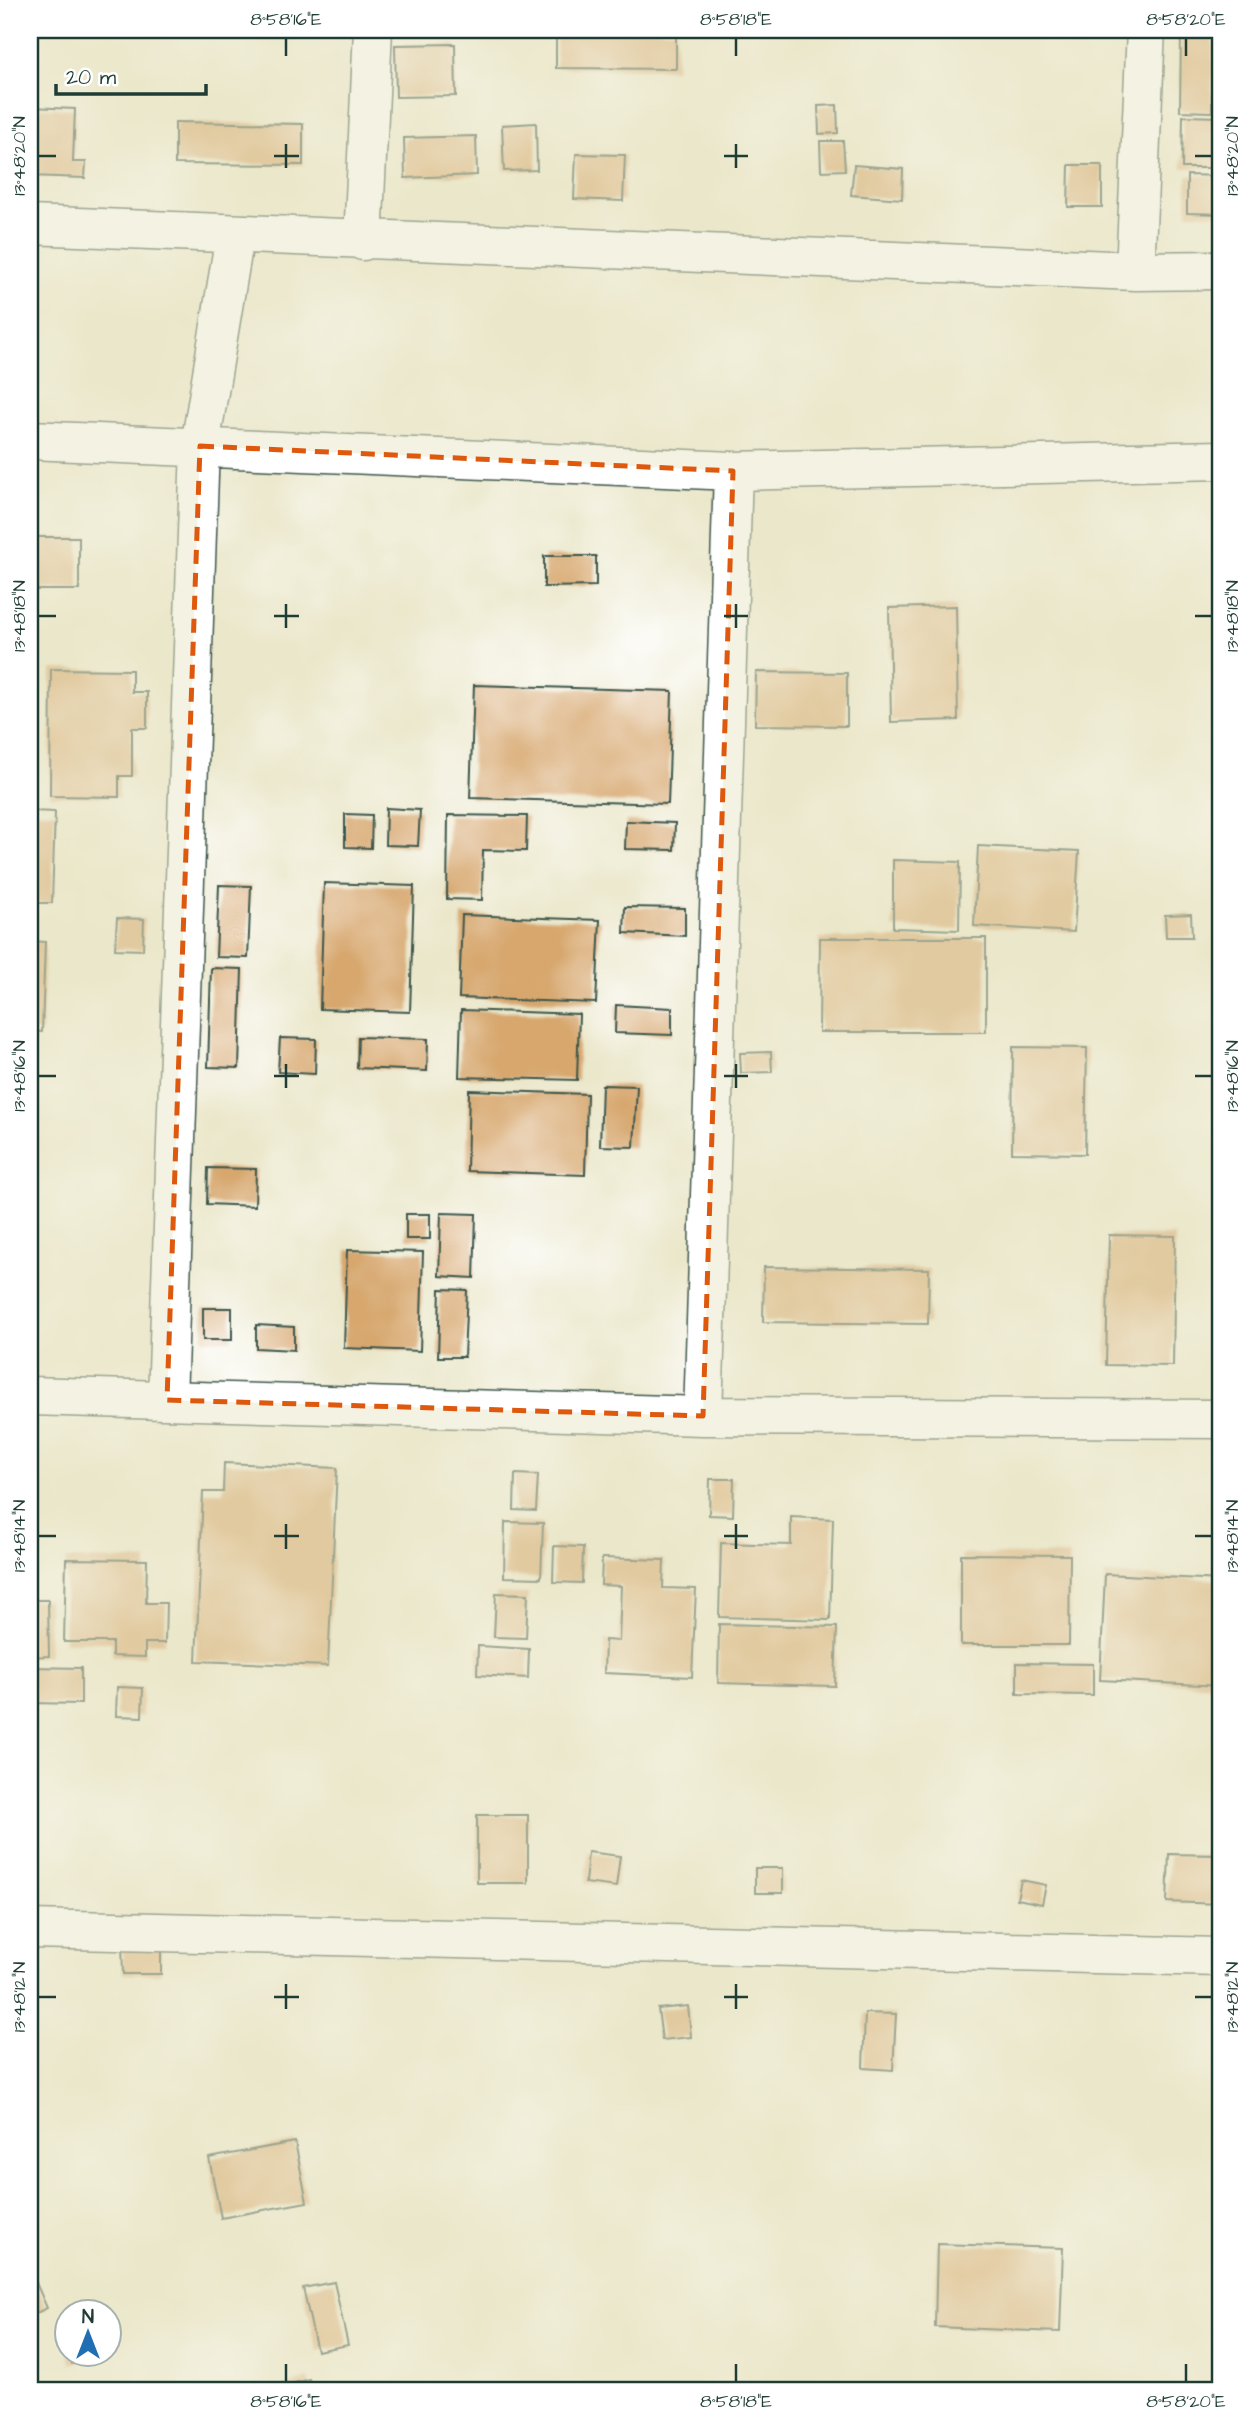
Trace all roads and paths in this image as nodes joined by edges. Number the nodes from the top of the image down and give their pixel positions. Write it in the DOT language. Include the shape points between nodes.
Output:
graph roads {
  1 [pos="373,30"];
  2 [pos="1146,30"];
  3 [pos="30,225"];
  4 [pos="235,235"];
  5 [pos="363,241"];
  6 [pos="1221,270"];
  7 [pos="1135,271"];
  8 [pos="30,440"];
  9 [pos="200,446"];
  10 [pos="1221,460"];
  11 [pos="733,471"];
  12 [pos="30,1396"];
  13 [pos="167,1400"];
  14 [pos="703,1416"];
  15 [pos="1221,1419"];
  16 [pos="30,1929"];
  17 [pos="1221,1957"];
  1 -- 5 [label="street"];
  2 -- 7 [label="street"];
  3 -- 4 [label="street"];
  4 -- 5 [label="street"];
  4 -- 9 [label="street"];
  5 -- 7 [label="street"];
  6 -- 7 [label="street"];
  8 -- 9 [label="street"];
  9 -- 11 [label="street"];
  9 -- 13 [label="street"];
  10 -- 11 [label="street"];
  11 -- 14 [label="street"];
  12 -- 13 [label="street"];
  13 -- 14 [label="street"];
  14 -- 15 [label="street"];
  16 -- 17 [label="street"];
}
